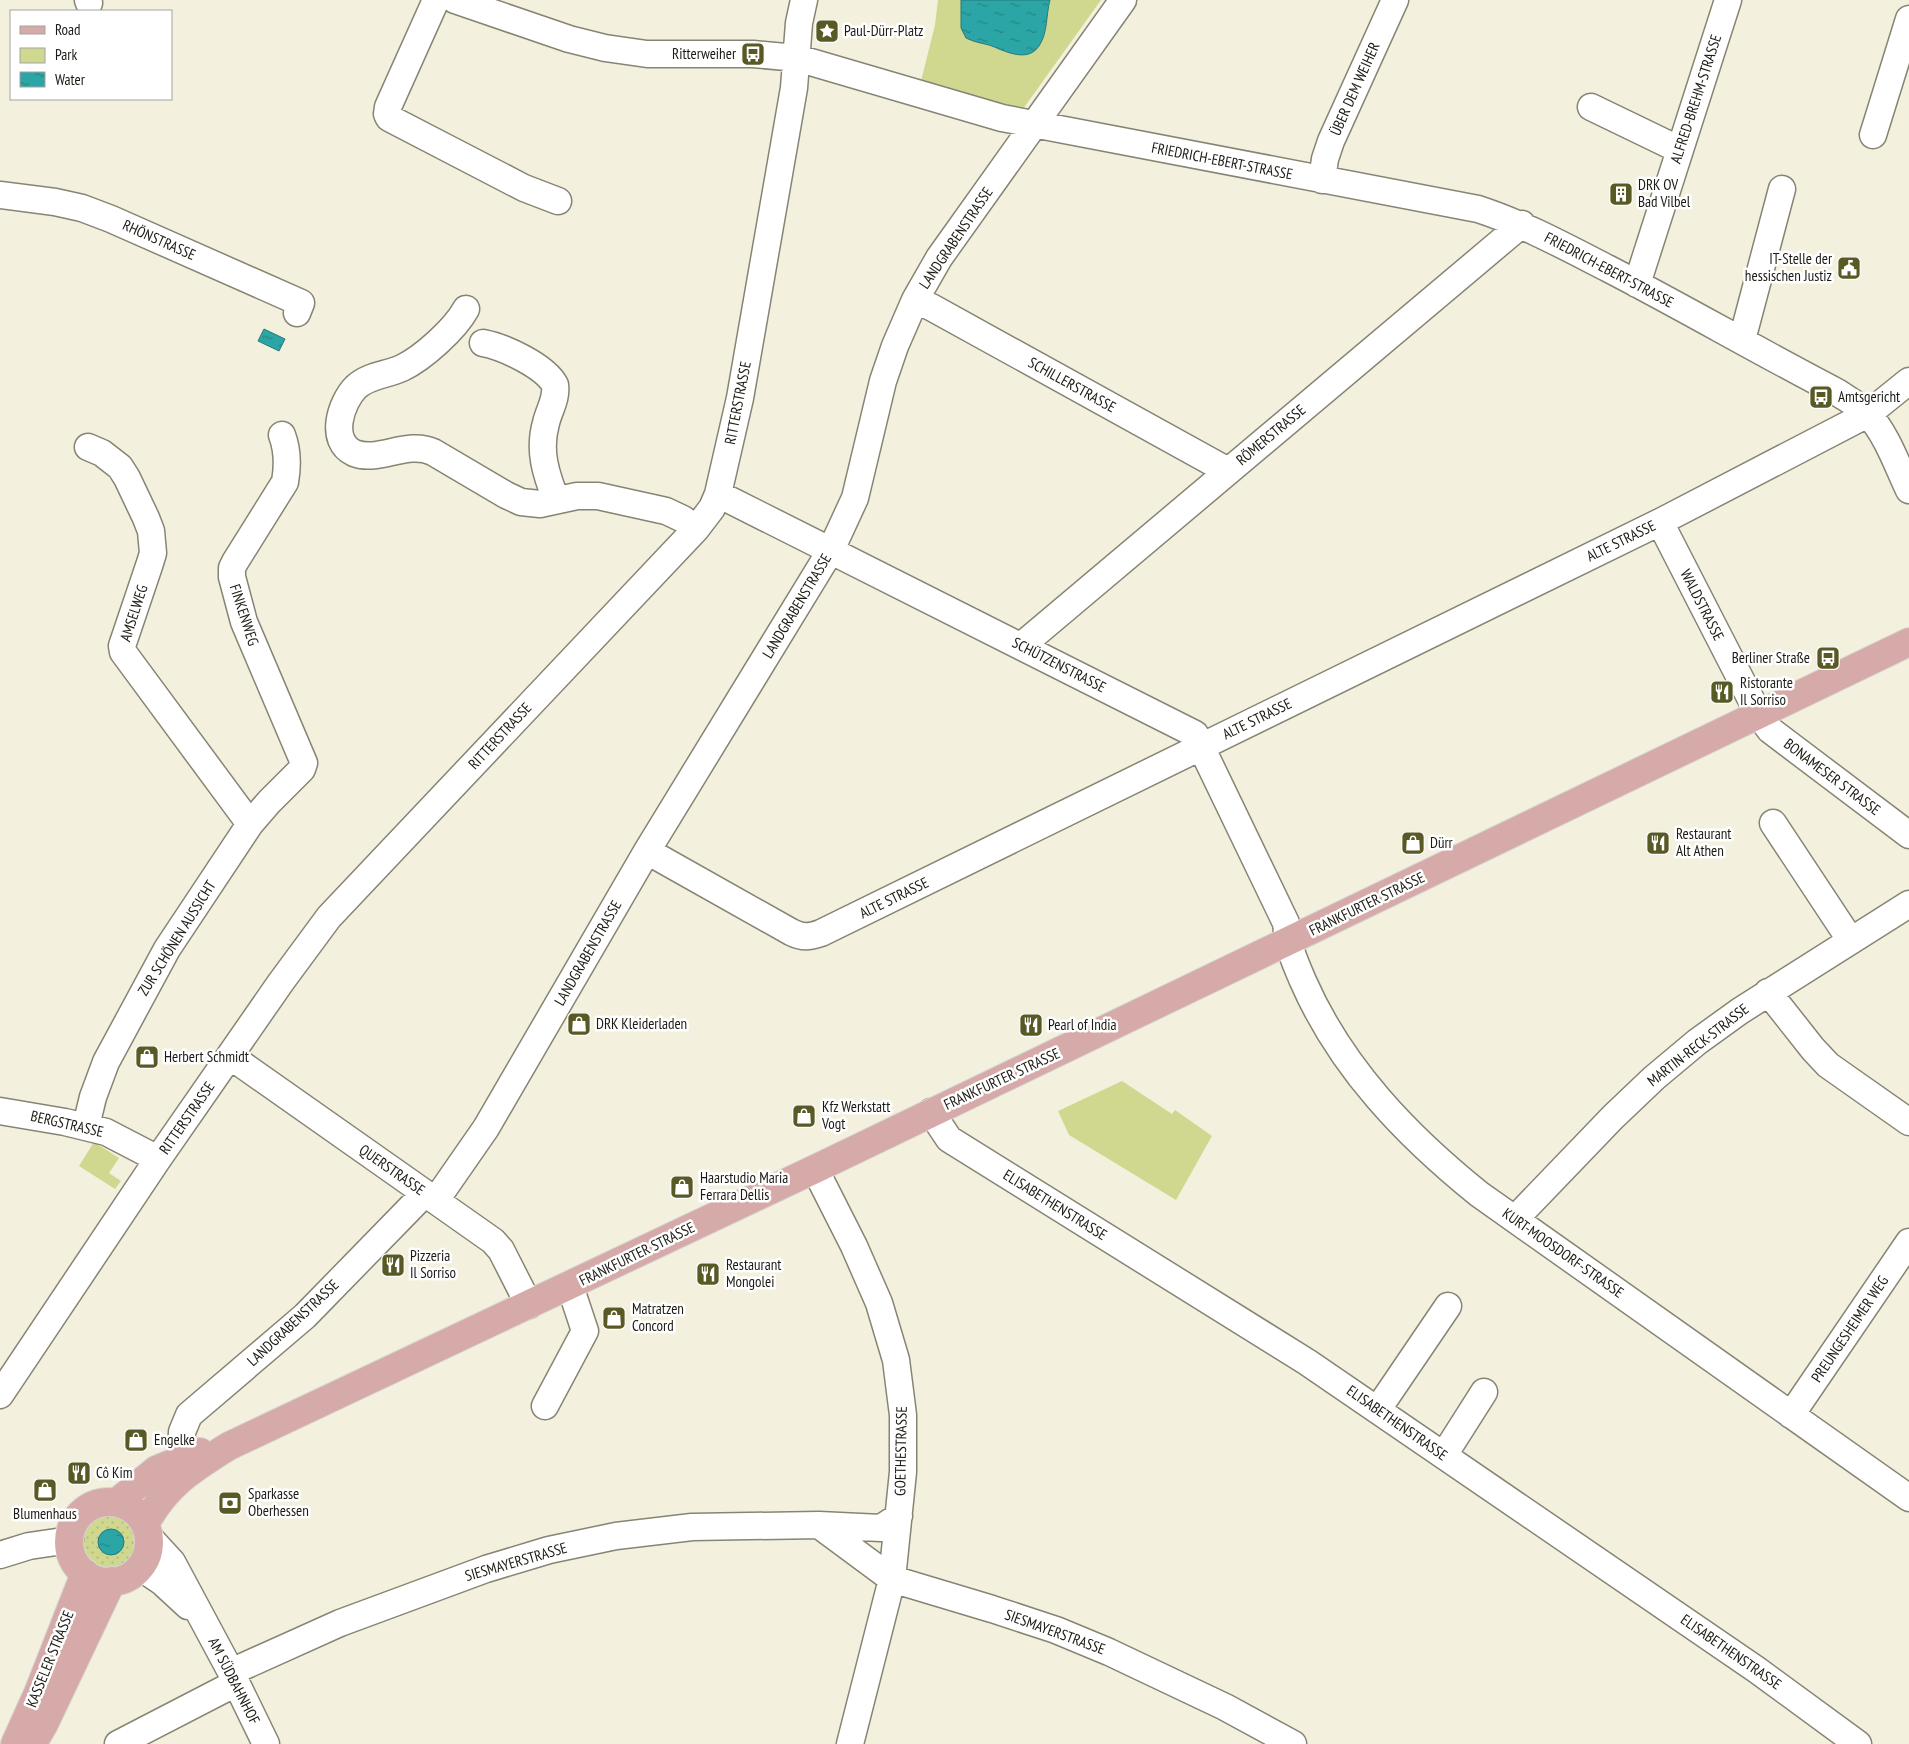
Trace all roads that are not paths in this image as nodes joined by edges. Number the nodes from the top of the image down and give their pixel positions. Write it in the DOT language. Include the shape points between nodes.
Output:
graph roads {
  1 [pos="436,0"];
  2 [pos="455,0"];
  3 [pos="804,0"];
  4 [pos="1123,0"];
  5 [pos="1396,0"];
  6 [pos="1728,0"];
  7 [pos="1909,19"];
  8 [pos="797,58"];
  9 [pos="1591,107"];
  10 [pos="1035,124"];
  11 [pos="1873,136"];
  12 [pos="1680,150"];
  13 [pos="1322,180"];
  14 [pos="1782,189"];
  15 [pos="0,195"];
  16 [pos="558,201"];
  17 [pos="1522,224"];
  18 [pos="1637,284"];
  19 [pos="915,300"];
  20 [pos="466,309"];
  21 [pos="297,313"];
  22 [pos="1742,340"];
  23 [pos="483,344"];
  24 [pos="1909,381"];
  25 [pos="1868,414"];
  26 [pos="282,435"];
  27 [pos="88,447"];
  28 [pos="1228,471"];
  29 [pos="1909,490"];
  30 [pos="718,494"];
  31 [pos="556,500"];
  32 [pos="1660,522"];
  33 [pos="696,529"];
  34 [pos="831,550"];
  35 [pos="1909,642"];
  36 [pos="1021,646"];
  37 [pos="1759,715"];
  38 [pos="1202,746"];
  39 [pos="302,770"];
  40 [pos="1773,823"];
  41 [pos="250,824"];
  42 [pos="1909,835"];
  43 [pos="647,851"];
  44 [pos="1909,904"];
  45 [pos="1850,940"];
  46 [pos="1288,942"];
  47 [pos="1768,992"];
  48 [pos="230,1056"];
  49 [pos="0,1111"];
  50 [pos="931,1112"];
  51 [pos="1909,1122"];
  52 [pos="86,1126"];
  53 [pos="158,1159"];
  54 [pos="815,1169"];
  55 [pos="430,1196"];
  56 [pos="1515,1219"];
  57 [pos="1909,1242"];
  58 [pos="570,1286"];
  59 [pos="530,1305"];
  60 [pos="1448,1306"];
  61 [pos="1484,1392"];
  62 [pos="0,1395"];
  63 [pos="545,1406"];
  64 [pos="1378,1409"];
  65 [pos="1791,1415"];
  66 [pos="228,1446"];
  67 [pos="1444,1456"];
  68 [pos="181,1459"];
  69 [pos="1909,1498"];
  70 [pos="117,1502"];
  71 [pos="899,1516"];
  72 [pos="818,1526"];
  73 [pos="147,1530"];
  74 [pos="70,1540"];
  75 [pos="0,1555"];
  76 [pos="140,1567"];
  77 [pos="85,1573"];
  78 [pos="892,1579"];
  79 [pos="112,1581"];
  80 [pos="202,1619"];
  81 [pos="233,1678"];
  82 [pos="15,1744"];
  83 [pos="32,1744"];
  84 [pos="118,1744"];
  85 [pos="266,1744"];
  86 [pos="850,1744"];
  87 [pos="1293,1744"];
  88 [pos="1858,1744"];
  1 -- 16 [label="street" via="388,107 389,118 521,198"];
  2 -- 8 [label="street, FRIEDRICH-EBERT-STRASSE" via="605,48 647,54 753,54"];
  3 -- 8 [label="street, RITTERSTRASSE"];
  4 -- 10 [label="street, LANDGRABENSTRASSE"];
  5 -- 13 [label="street, ÜBER DEM WEIHER" via="1331,141"];
  6 -- 12 [label="street, ALFRED-BREHM-STRASSE"];
  7 -- 11 [label="street"];
  8 -- 10 [label="street, FRIEDRICH-EBERT-STRASSE" via="1002,118"];
  8 -- 30 [label="street, RITTERSTRASSE" via="740,398"];
  9 -- 12 [label="street"];
  10 -- 13 [label="street, FRIEDRICH-EBERT-STRASSE"];
  10 -- 19 [label="street, LANDGRABENSTRASSE" via="939,258"];
  12 -- 18 [label="street, ALFRED-BREHM-STRASSE"];
  13 -- 17 [label="street, FRIEDRICH-EBERT-STRASSE" via="1478,209"];
  14 -- 22 [label="street"];
  15 -- 21 [label="street, RHÖNSTRASSE" via="67,204 111,219 301,303"];
  17 -- 18 [label="street, FRIEDRICH-EBERT-STRASSE"];
  17 -- 28 [label="street, RÖMERSTRASSE"];
  18 -- 22 [label="street, FRIEDRICH-EBERT-STRASSE"];
  19 -- 28 [label="street, SCHILLERSTRASSE"];
  19 -- 34 [label="street, LANDGRABENSTRASSE" via="883,382 854,498"];
  20 -- 31 [label="street" via="453,328 411,362 356,387 341,416 339,433 342,440 350,451 363,455 421,448 514,500 533,504"];
  22 -- 25 [label="street, FRIEDRICH-EBERT-STRASSE" via="1837,392"];
  23 -- 31 [label="street" via="532,362 555,385 555,398 545,423 542,449 543,464"];
  24 -- 25 [label="street, ALTE STRASSE"];
  25 -- 29 [label="street, FRIEDRICH-EBERT-STRASSE" via="1883,436"];
  25 -- 32 [label="street, ALTE STRASSE"];
  26 -- 39 [label="street, FINKENWEG" via="286,447 285,482 231,572 248,632 303,759"];
  27 -- 41 [label="street, AMSELWEG" via="120,467 151,532 153,553 122,646 123,652"];
  28 -- 36 [label="street, RÖMERSTRASSE"];
  30 -- 33 [label="street, RITTERSTRASSE"];
  30 -- 34 [label="street, SCHÜTZENSTRASSE"];
  31 -- 33 [label="street" via="586,495 609,498 666,512"];
  32 -- 37 [label="street, WALDSTRASSE"];
  32 -- 38 [label="street, ALTE STRASSE"];
  33 -- 48 [label="street, RITTERSTRASSE" via="329,917"];
  34 -- 36 [label="street, SCHÜTZENSTRASSE"];
  34 -- 43 [label="street, LANDGRABENSTRASSE"];
  35 -- 37 [label="main road, FRANKFURTER STRASSE"];
  36 -- 38 [label="street, SCHÜTZENSTRASSE" via="1195,734"];
  37 -- 42 [label="street, BONAMESER STRASSE" via="1779,738"];
  37 -- 46 [label="main road, FRANKFURTER STRASSE"];
  38 -- 43 [label="street, ALTE STRASSE" via="808,938 791,932"];
  38 -- 46 [label="street, SCHÜTZENSTRASSE" via="1286,924"];
  39 -- 41 [label="street, ZUR SCHÖNEN AUSSICHT"];
  40 -- 45 [label="street"];
  41 -- 52 [label="street, ZUR SCHÖNEN AUSSICHT" via="146,985 106,1062"];
  43 -- 55 [label="street, LANDGRABENSTRASSE" via="486,1128"];
  44 -- 45 [label="street, MARTIN-RECK-STRASSE"];
  45 -- 47 [label="street, MARTIN-RECK-STRASSE"];
  46 -- 50 [label="main road, FRANKFURTER STRASSE"];
  46 -- 56 [label="street, KURT-MOOSDORF-STRASSE" via="1313,1004 1352,1065 1382,1104 1454,1174"];
  47 -- 51 [label="street" via="1828,1064"];
  47 -- 56 [label="street, MARTIN-RECK-STRASSE" via="1698,1042 1648,1084"];
  48 -- 53 [label="street, RITTERSTRASSE"];
  48 -- 55 [label="street, QUERSTRASSE"];
  49 -- 52 [label="street, BERGSTRASSE"];
  50 -- 54 [label="main road, FRANKFURTER STRASSE"];
  50 -- 64 [label="street, ELISABETHENSTRASSE" via="948,1139"];
  52 -- 53 [label="street, BERGSTRASSE" via="106,1132"];
  53 -- 62 [label="street, RITTERSTRASSE"];
  54 -- 58 [label="main road, FRANKFURTER STRASSE"];
  54 -- 71 [label="street, GOETHESTRASSE" via="876,1296 896,1360 904,1445"];
  55 -- 59 [label="street, QUERSTRASSE" via="498,1246"];
  55 -- 68 [label="street, LANDGRABENSTRASSE" via="305,1316 189,1415 182,1432"];
  56 -- 65 [label="street, KURT-MOOSDORF-STRASSE"];
  57 -- 65 [label="street, PREUNGESHEIMER WEG"];
  58 -- 59 [label="main road, FRANKFURTER STRASSE"];
  58 -- 63 [label="street" via="585,1331"];
  59 -- 66 [label="main road, FRANKFURTER STRASSE"];
  60 -- 64 [label="street"];
  61 -- 67 [label="street"];
  64 -- 67 [label="street, ELISABETHENSTRASSE"];
  65 -- 69 [label="street, KURT-MOOSDORF-STRASSE"];
  66 -- 68 [label="main road, FRANKFURTER STRASSE"];
  66 -- 73 [label="main road, FRANKFURTER STRASSE" via="186,1473 154,1509"];
  67 -- 88 [label="street, ELISABETHENSTRASSE" via="1764,1675"];
  68 -- 70 [label="main road, FRANKFURTER STRASSE" via="156,1470"];
  70 -- 73 [label="main road" via="138,1514"];
  70 -- 74 [label="main road, FRANKFURTER STRASSE" via="99,1503 83,1511 73,1525"];
  71 -- 72 [label="street, SIESMAYERSTRASSE" via="881,1528"];
  71 -- 78 [label="street, GOETHESTRASSE"];
  72 -- 78 [label="street, SIESMAYERSTRASSE"];
  72 -- 81 [label="street, SIESMAYERSTRASSE" via="692,1527 616,1536 549,1550 486,1569 357,1616"];
  73 -- 76 [label="main road, FRANKFURTER STRASSE" via="148,1553"];
  73 -- 80 [label="street, AM SÜDBAHNHOF" via="172,1562"];
  74 -- 75 [label="street" via="30,1546"];
  74 -- 77 [label="main road" via="72,1555"];
  76 -- 79 [label="main road" via="128,1577"];
  76 -- 80 [label="street, AM SÜDBAHNHOF" via="162,1582"];
  77 -- 79 [label="main road" via="102,1581"];
  77 -- 82 [label="main road, KASSELER STRASSE"];
  78 -- 86 [label="street, GOETHESTRASSE"];
  78 -- 87 [label="street, SIESMAYERSTRASSE" via="1056,1630 1100,1648 1217,1703"];
  79 -- 83 [label="main road, KASSELER STRASSE"];
  80 -- 81 [label="street, AM SÜDBAHNHOF"];
  81 -- 84 [label="street, SIESMAYERSTRASSE"];
  81 -- 85 [label="street, AM SÜDBAHNHOF"];
}
